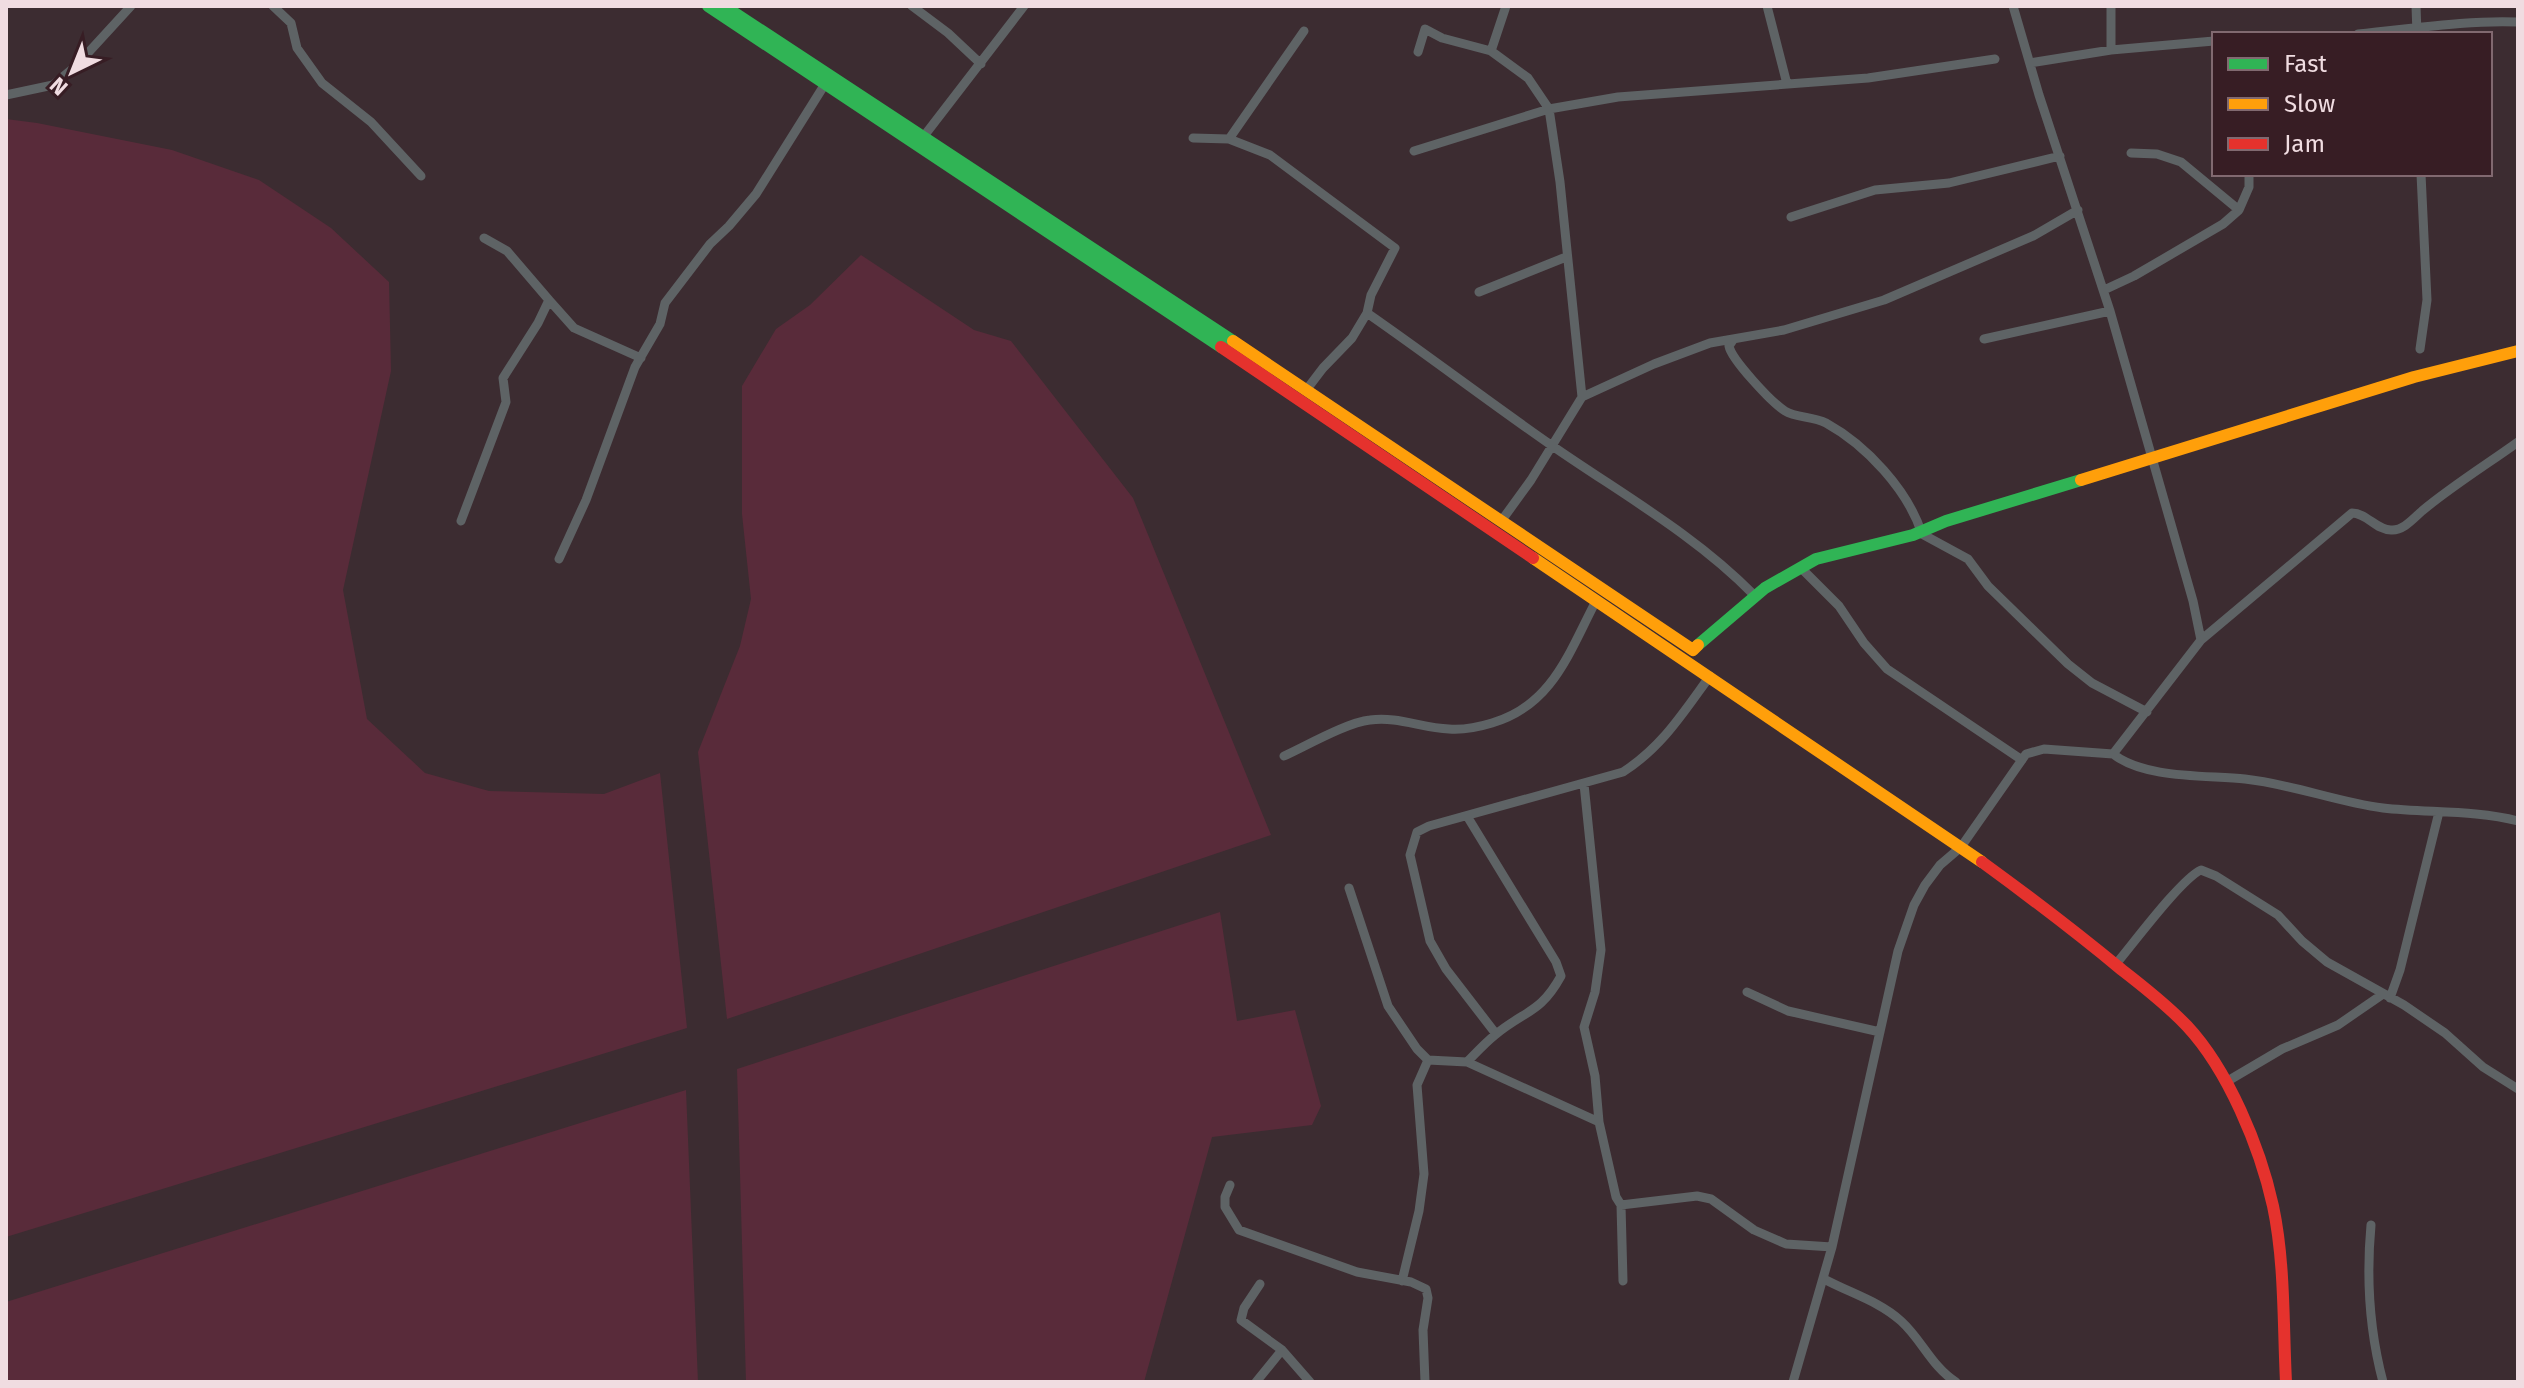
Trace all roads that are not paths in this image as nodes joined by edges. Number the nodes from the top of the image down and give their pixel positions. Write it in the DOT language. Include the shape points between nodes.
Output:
graph roads {
  1 [pos="131,6"];
  2 [pos="273,6"];
  3 [pos="708,6"];
  4 [pos="724,6"];
  5 [pos="912,6"];
  6 [pos="1024,6"];
  7 [pos="1506,6"];
  8 [pos="1767,6"];
  9 [pos="2013,6"];
  10 [pos="2111,6"];
  11 [pos="2416,6"];
  12 [pos="2518,22"];
  13 [pos="2417,30"];
  14 [pos="1304,31"];
  15 [pos="2388,32"];
  16 [pos="2212,41"];
  17 [pos="2111,50"];
  18 [pos="1491,51"];
  19 [pos="1418,52"];
  20 [pos="1995,59"];
  21 [pos="2030,63"];
  22 [pos="981,64"];
  23 [pos="825,84"];
  24 [pos="1787,84"];
  25 [pos="6,95"];
  26 [pos="1549,109"];
  27 [pos="924,136"];
  28 [pos="1193,138"];
  29 [pos="1229,139"];
  30 [pos="1414,151"];
  31 [pos="2131,153"];
  32 [pos="2060,156"];
  33 [pos="421,176"];
  34 [pos="2249,176"];
  35 [pos="2421,176"];
  36 [pos="2078,210"];
  37 [pos="2239,210"];
  38 [pos="1791,217"];
  39 [pos="484,238"];
  40 [pos="1566,257"];
  41 [pos="2104,290"];
  42 [pos="1479,292"];
  43 [pos="549,300"];
  44 [pos="2110,311"];
  45 [pos="1367,313"];
  46 [pos="1984,339"];
  47 [pos="1733,340"];
  48 [pos="2420,349"];
  49 [pos="2518,351"];
  50 [pos="641,358"];
  51 [pos="1307,389"];
  52 [pos="1582,397"];
  53 [pos="2518,442"];
  54 [pos="1552,446"];
  55 [pos="2152,458"];
  56 [pos="1502,520"];
  57 [pos="461,521"];
  58 [pos="1922,534"];
  59 [pos="559,559"];
  60 [pos="1801,568"];
  61 [pos="1753,594"];
  62 [pos="1596,601"];
  63 [pos="2201,640"];
  64 [pos="1710,676"];
  65 [pos="2147,712"];
  66 [pos="2113,754"];
  67 [pos="1284,756"];
  68 [pos="2022,760"];
  69 [pos="1584,784"];
  70 [pos="2439,812"];
  71 [pos="1467,816"];
  72 [pos="2518,821"];
  73 [pos="1961,847"];
  74 [pos="1349,888"];
  75 [pos="2116,964"];
  76 [pos="1747,992"];
  77 [pos="2386,996"];
  78 [pos="1880,1032"];
  79 [pos="1496,1034"];
  80 [pos="1428,1060"];
  81 [pos="1467,1062"];
  82 [pos="2226,1082"];
  83 [pos="2518,1089"];
  84 [pos="1599,1122"];
  85 [pos="1230,1185"];
  86 [pos="1621,1205"];
  87 [pos="2371,1225"];
  88 [pos="1832,1247"];
  89 [pos="1824,1279"];
  90 [pos="1402,1281"];
  91 [pos="1623,1281"];
  92 [pos="1260,1284"];
  93 [pos="1282,1350"];
  94 [pos="1256,1382"];
  95 [pos="1310,1382"];
  96 [pos="1425,1382"];
  97 [pos="1793,1382"];
  98 [pos="1956,1382"];
  99 [pos="2286,1382"];
  100 [pos="2383,1382"];
  1 -- 25 [label="street" via="53,85"];
  2 -- 33 [label="street" via="291,23 297,48 322,83 371,122"];
  3 -- 23 [label="main road"];
  4 -- 27 [label="main road"];
  5 -- 22 [label="street"];
  6 -- 22 [label="street"];
  7 -- 18 [label="street"];
  8 -- 24 [label="street"];
  9 -- 21 [label="street"];
  10 -- 17 [label="street"];
  11 -- 13 [label="street"];
  12 -- 13 [label="street"];
  13 -- 15 [label="street"];
  14 -- 29 [label="street"];
  16 -- 17 [label="street"];
  17 -- 21 [label="street"];
  18 -- 19 [label="street" via="1425,29"];
  18 -- 26 [label="street" via="1528,78"];
  20 -- 24 [label="street"];
  21 -- 32 [label="street"];
  22 -- 27 [label="street"];
  23 -- 50 [label="street" via="756,194 665,303"];
  23 -- 62 [label="main road"];
  24 -- 26 [label="street" via="1618,97"];
  26 -- 30 [label="street"];
  26 -- 40 [label="street"];
  27 -- 51 [label="main road"];
  28 -- 29 [label="street"];
  29 -- 45 [label="street" via="1270,155 1395,248"];
  31 -- 37 [label="street" via="2181,162"];
  32 -- 36 [label="street"];
  32 -- 38 [label="street" via="1949,183 1875,190"];
  34 -- 37 [label="street"];
  35 -- 48 [label="street" via="2427,300"];
  36 -- 41 [label="street"];
  36 -- 47 [label="street" via="2033,236 1884,300"];
  37 -- 41 [label="street" via="2184,248"];
  39 -- 43 [label="street" via="507,251"];
  40 -- 42 [label="street"];
  40 -- 52 [label="street"];
  41 -- 44 [label="street"];
  43 -- 50 [label="street" via="574,328"];
  43 -- 57 [label="street" via="503,378 506,402"];
  44 -- 46 [label="street"];
  44 -- 55 [label="street"];
  45 -- 51 [label="street"];
  45 -- 54 [label="street"];
  47 -- 52 [label="street" via="1654,364"];
  47 -- 58 [label="street" via="1730,356 1777,405 1829,424 1881,466"];
  49 -- 55 [label="main road" via="2414,377"];
  50 -- 59 [label="street"];
  51 -- 56 [label="main road"];
  52 -- 54 [label="street"];
  53 -- 63 [label="street" via="2393,531 2352,513"];
  54 -- 56 [label="street"];
  54 -- 61 [label="street" via="1670,524"];
  55 -- 58 [label="main road" via="1946,521"];
  55 -- 63 [label="street"];
  56 -- 61 [label="main road" via="1693,650"];
  58 -- 60 [label="main road" via="1817,559"];
  58 -- 65 [label="street" via="1968,559 1988,586 2092,683"];
  60 -- 61 [label="main road"];
  60 -- 68 [label="street" via="1839,606 1887,669"];
  62 -- 64 [label="main road"];
  62 -- 67 [label="street" via="1565,665 1536,700 1509,718 1450,730 1388,718 1365,720"];
  63 -- 65 [label="street"];
  64 -- 69 [label="street" via="1647,757 1623,772"];
  64 -- 73 [label="main road"];
  65 -- 66 [label="street"];
  66 -- 68 [label="street" via="2044,749"];
  66 -- 70 [label="street" via="2153,770 2247,779 2382,808"];
  68 -- 73 [label="street"];
  69 -- 71 [label="street"];
  69 -- 84 [label="street" via="1601,950 1584,1027"];
  70 -- 72 [label="street"];
  70 -- 77 [label="street" via="2400,970"];
  71 -- 79 [label="street" via="1561,976 1538,1008"];
  71 -- 79 [label="street" via="1417,832 1410,855 1430,941"];
  73 -- 75 [label="main road"];
  73 -- 78 [label="street" via="1940,865 1914,905"];
  74 -- 80 [label="street" via="1388,1006"];
  75 -- 77 [label="street" via="2201,870 2278,915 2327,962"];
  75 -- 82 [label="main road" via="2188,1027"];
  76 -- 78 [label="street" via="1788,1011"];
  77 -- 82 [label="street"];
  77 -- 83 [label="street"];
  78 -- 88 [label="street"];
  79 -- 81 [label="street"];
  80 -- 81 [label="street"];
  80 -- 90 [label="street" via="1417,1085 1423,1186"];
  81 -- 84 [label="street"];
  82 -- 99 [label="main road" via="2246,1119 2273,1206"];
  84 -- 86 [label="street"];
  85 -- 90 [label="street" via="1225,1207 1239,1230 1357,1272"];
  86 -- 88 [label="street" via="1697,1196 1711,1199 1754,1230 1786,1244"];
  86 -- 91 [label="street"];
  87 -- 100 [label="street" via="2368,1300"];
  88 -- 89 [label="street"];
  89 -- 97 [label="street"];
  89 -- 98 [label="street" via="1888,1310 1921,1340 1937,1368"];
  90 -- 96 [label="street" via="1426,1289"];
  92 -- 93 [label="street" via="1241,1320"];
  93 -- 94 [label="street"];
  93 -- 95 [label="street"];
}
